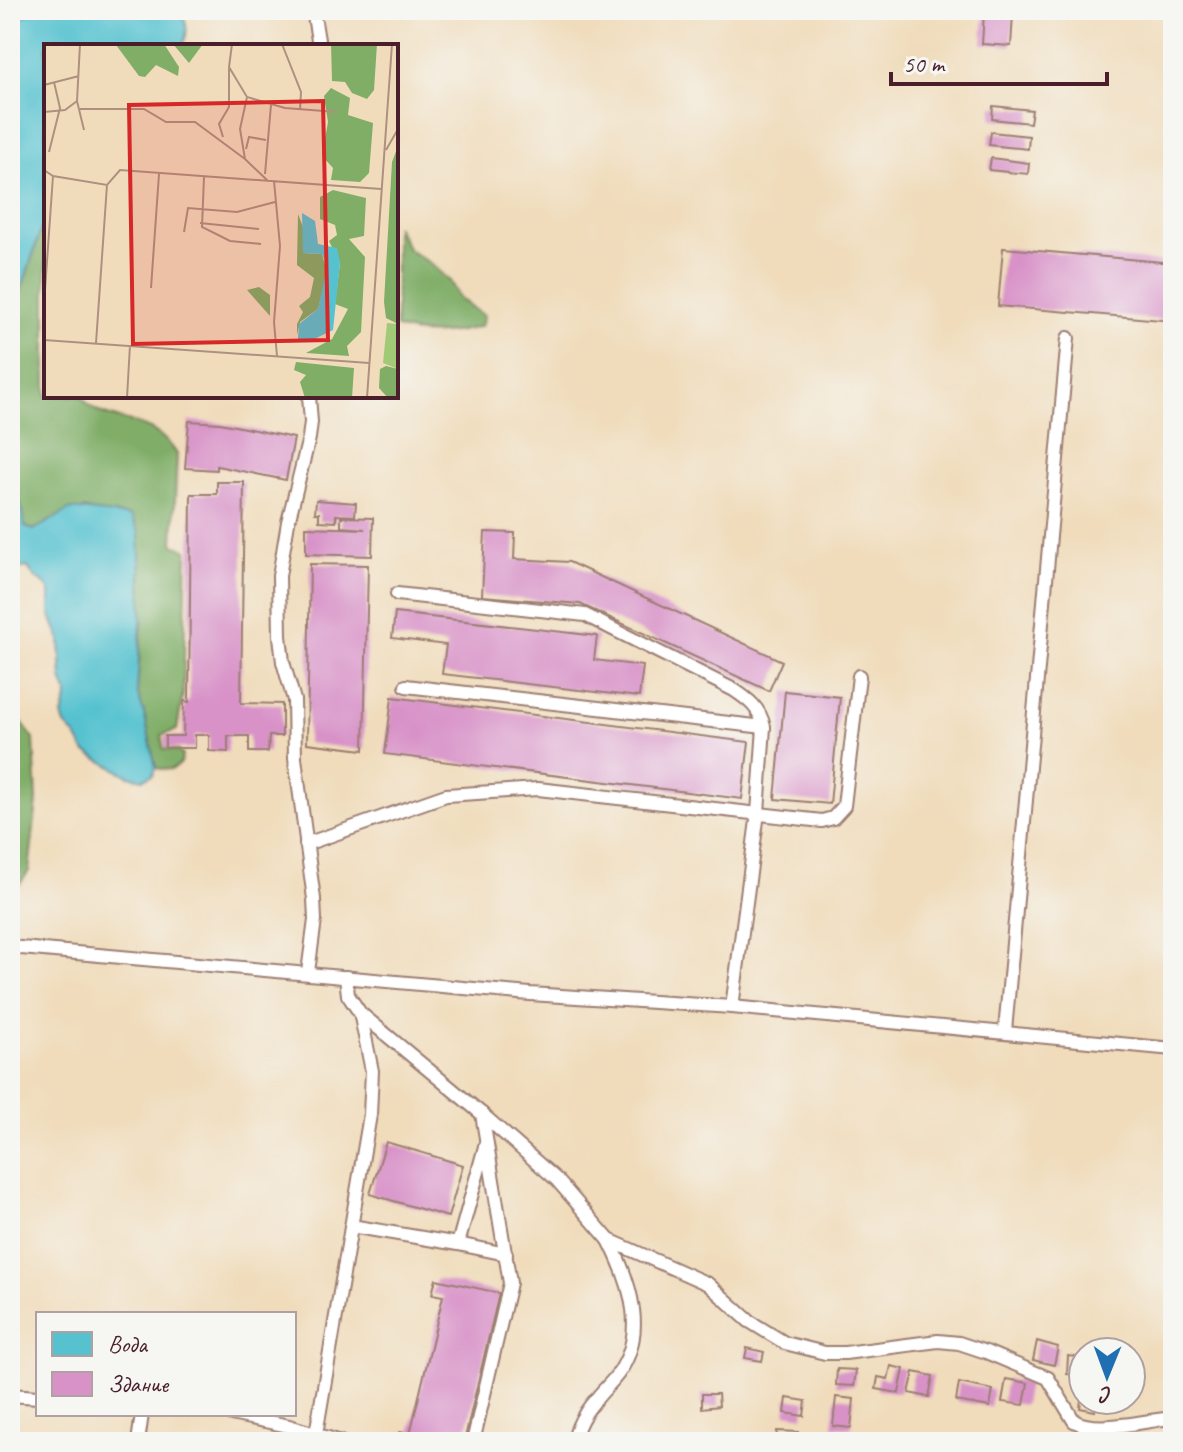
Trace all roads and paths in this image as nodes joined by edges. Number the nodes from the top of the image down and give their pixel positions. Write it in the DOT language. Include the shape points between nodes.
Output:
graph roads {
  1 [pos="313,10"];
  2 [pos="319,44"];
  3 [pos="1068,338"];
  4 [pos="309,398"];
  5 [pos="397,594"];
  6 [pos="859,676"];
  7 [pos="406,686"];
  8 [pos="764,727"];
  9 [pos="758,813"];
  10 [pos="306,844"];
  11 [pos="10,947"];
  12 [pos="308,972"];
  13 [pos="346,977"];
  14 [pos="732,1007"];
  15 [pos="360,1013"];
  16 [pos="1005,1031"];
  17 [pos="1173,1049"];
  18 [pos="482,1114"];
  19 [pos="487,1140"];
  20 [pos="351,1226"];
  21 [pos="609,1240"];
  22 [pos="458,1244"];
  23 [pos="506,1254"];
  24 [pos="10,1395"];
  25 [pos="36,1397"];
  26 [pos="142,1416"];
  27 [pos="240,1416"];
  28 [pos="1173,1418"];
  29 [pos="316,1434"];
  30 [pos="138,1442"];
  31 [pos="341,1442"];
  32 [pos="473,1442"];
  33 [pos="574,1442"];
  1 -- 2 [label="lane"];
  3 -- 16 [label="lane"];
  4 -- 10 [label="lane" via="309,438 279,576 280,636 294,700"];
  5 -- 8 [label="lane" via="585,615 734,690 751,701"];
  6 -- 9 [label="lane" via="839,813 822,821"];
  7 -- 8 [label="lane"];
  8 -- 9 [label="lane"];
  9 -- 10 [label="lane" via="538,789 446,795"];
  9 -- 14 [label="lane"];
  10 -- 12 [label="lane" via="315,920"];
  11 -- 12 [label="lane"];
  12 -- 13 [label="lane"];
  13 -- 14 [label="lane"];
  13 -- 15 [label="lane" via="348,995"];
  14 -- 16 [label="lane"];
  15 -- 18 [label="lane"];
  15 -- 20 [label="lane" via="370,1048 372,1094"];
  16 -- 17 [label="lane"];
  18 -- 19 [label="lane"];
  18 -- 21 [label="lane" via="557,1180"];
  19 -- 22 [label="lane"];
  19 -- 23 [label="lane"];
  20 -- 22 [label="lane"];
  20 -- 29 [label="lane"];
  21 -- 28 [label="lane" via="708,1284 749,1321 785,1343 825,1353 959,1343 1048,1378 1074,1421 1089,1427"];
  21 -- 33 [label="lane" via="633,1307 633,1341 617,1375 586,1411"];
  22 -- 23 [label="lane"];
  23 -- 32 [label="lane" via="509,1292"];
  24 -- 25 [label="lane"];
  26 -- 30 [label="lane"];
  27 -- 29 [label="lane"];
  29 -- 31 [label="lane"];
}
